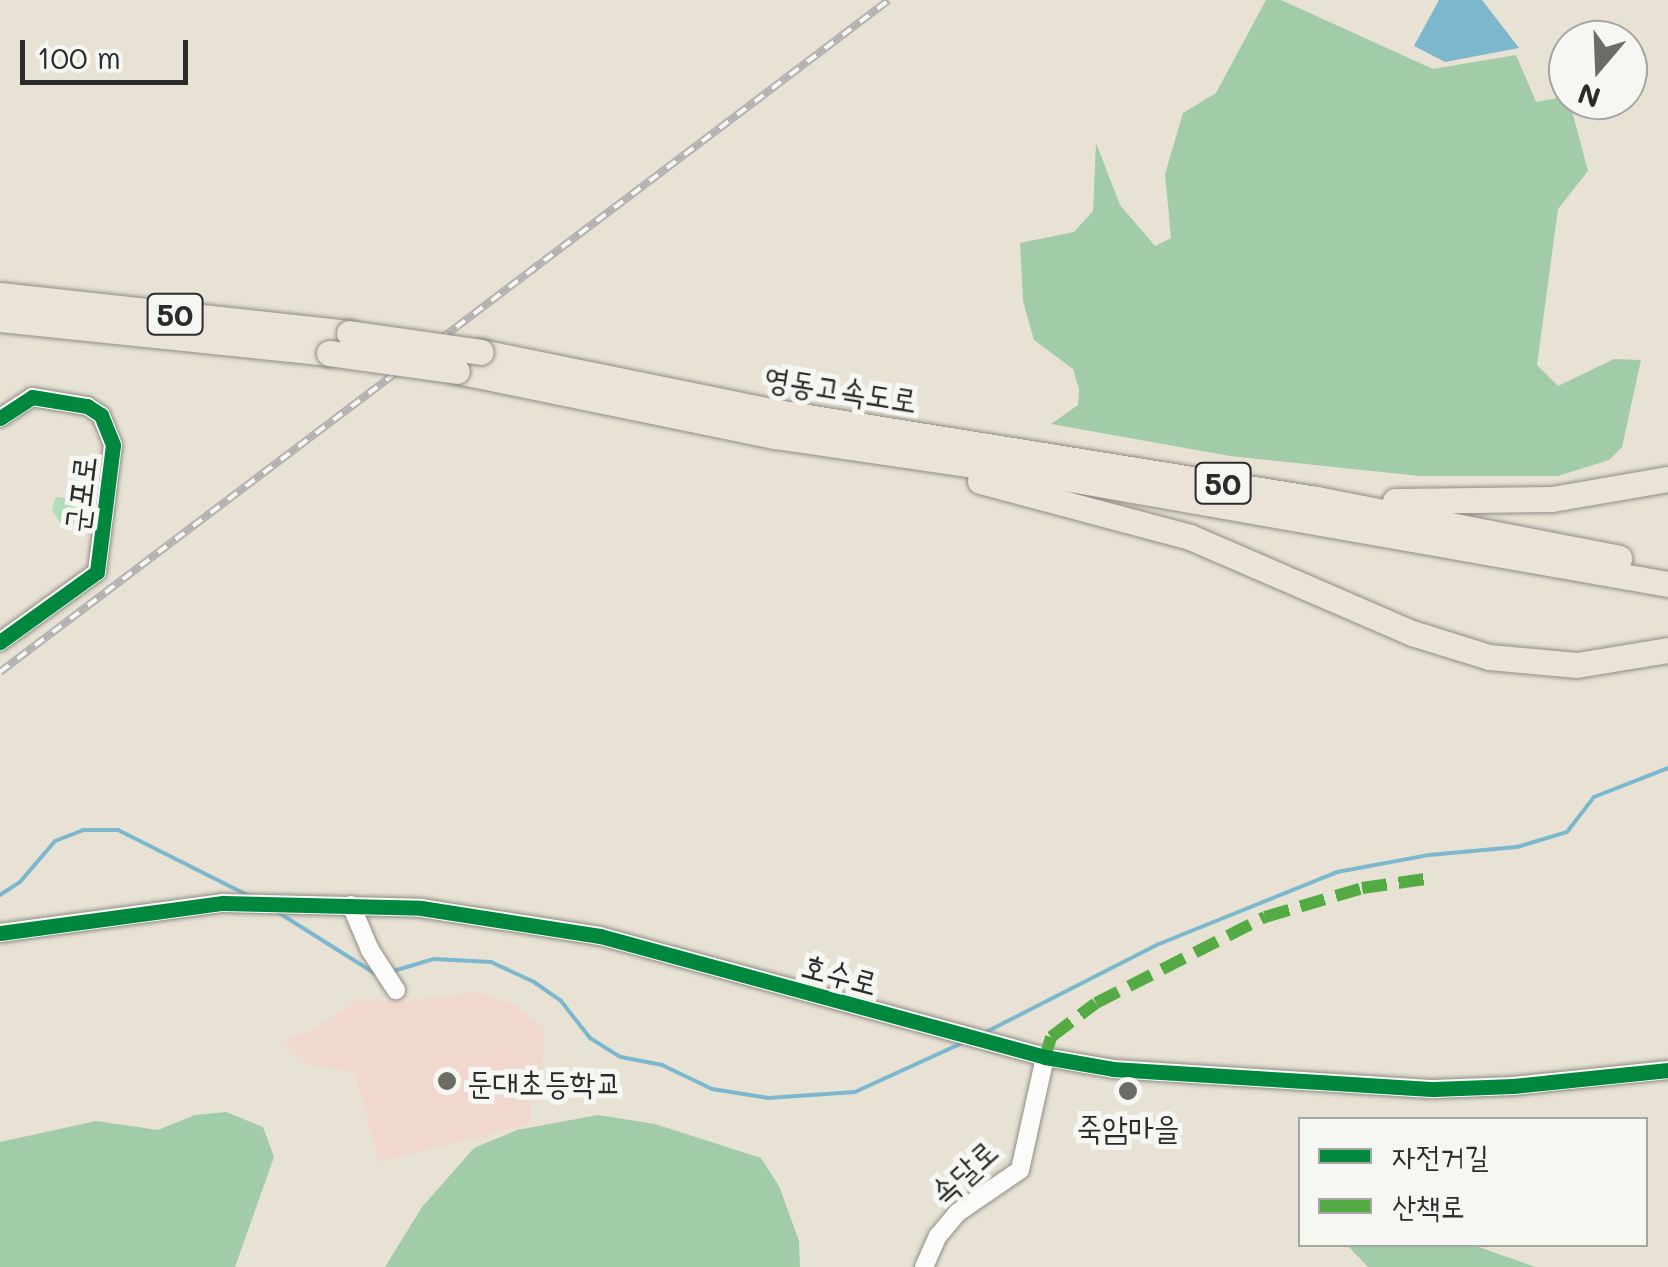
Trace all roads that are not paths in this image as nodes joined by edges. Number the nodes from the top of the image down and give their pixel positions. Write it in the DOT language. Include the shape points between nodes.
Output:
graph roads {
  1 [pos="0,295"];
  2 [pos="0,319"];
  3 [pos="0,418"];
  4 [pos="775,436"];
  5 [pos="1668,479"];
  6 [pos="1316,499"];
  7 [pos="1668,568"];
  8 [pos="1668,584"];
  9 [pos="0,642"];
  10 [pos="1668,650"];
  11 [pos="352,905"];
  12 [pos="0,932"];
  13 [pos="396,990"];
  14 [pos="1045,1058"];
  15 [pos="1668,1070"];
  16 [pos="924,1267"];
  1 -- 6 [label="highway, 영동고속도로 / 50, bridge" via="481,352 776,412"];
  2 -- 4 [label="highway, 영동고속도로 / 50, bridge" via="457,371"];
  3 -- 9 [label="street, 군포로" via="32,396 87,406 101,415 113,445 97,572"];
  4 -- 8 [label="highway, 영동고속도로 / 50" via="1070,478"];
  4 -- 10 [label="highway" via="1146,523 1256,562 1440,643 1516,662 1599,664"];
  5 -- 6 [label="highway" via="1552,499"];
  6 -- 7 [label="highway, 영동고속도로 / 50"];
  11 -- 12 [label="street, 호수로" via="223,902"];
  11 -- 13 [label="street"];
  11 -- 14 [label="street, 호수로" via="422,908 600,936"];
  14 -- 15 [label="street, 호수로" via="1113,1069 1434,1089"];
  14 -- 16 [label="street, 속달로" via="1020,1170 957,1214"];
}
